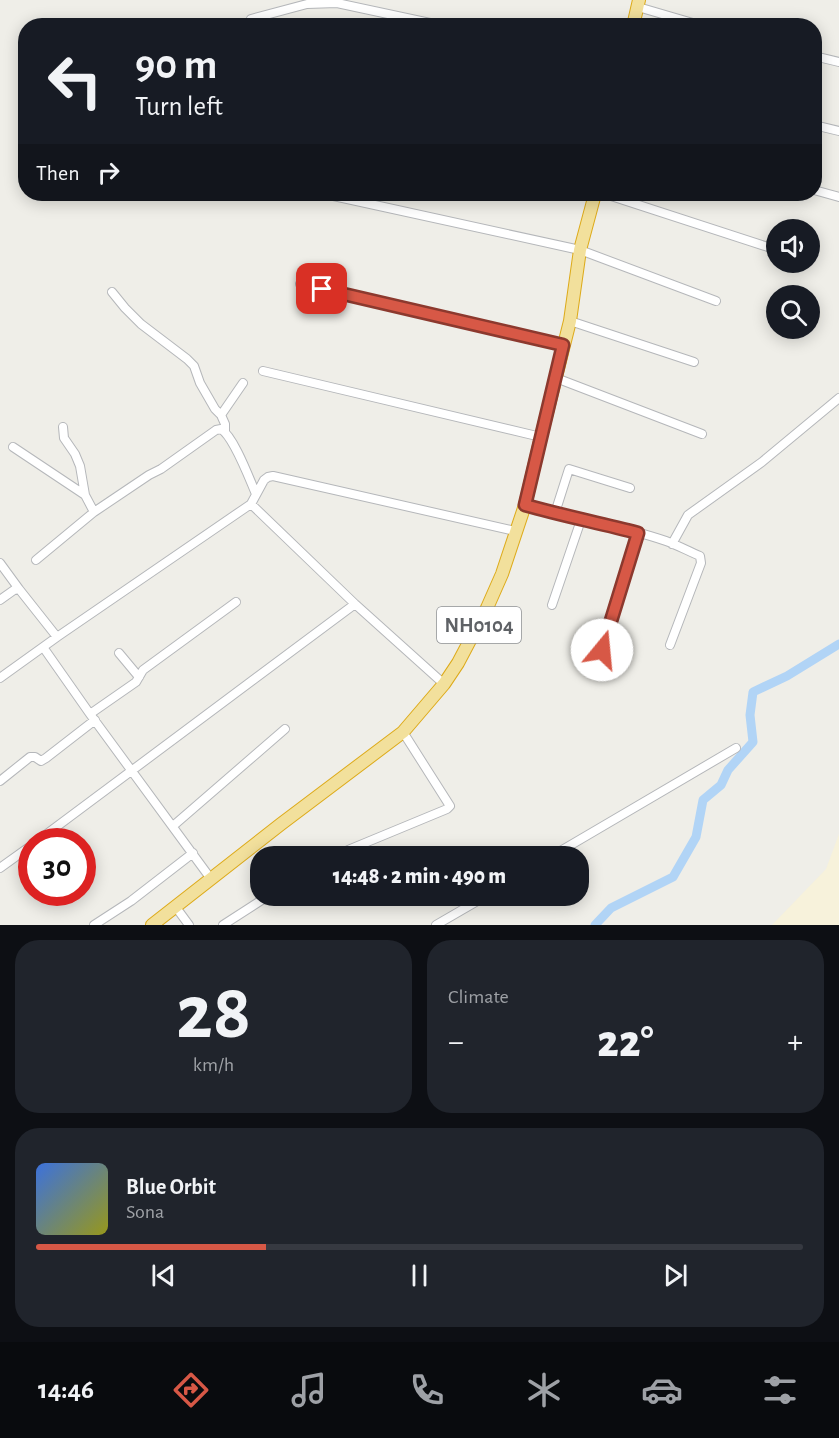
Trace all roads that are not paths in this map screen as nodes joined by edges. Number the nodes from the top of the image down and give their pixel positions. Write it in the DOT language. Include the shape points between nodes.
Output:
graph roads {
  1 [pos="638,4"];
  2 [pos="258,18"];
  3 [pos="407,18"];
  4 [pos="680,18"];
  5 [pos="822,58"];
  6 [pos="839,62"];
  7 [pos="822,127"];
  8 [pos="839,131"];
  9 [pos="822,192"];
  10 [pos="839,197"];
  11 [pos="356,201"];
  12 [pos="593,201"];
  13 [pos="626,201"];
  14 [pos="766,246"];
  15 [pos="580,250"];
  16 [pos="300,284"];
  17 [pos="112,292"];
  18 [pos="716,301"];
  19 [pos="570,321"];
  20 [pos="563,345"];
  21 [pos="694,362"];
  22 [pos="263,371"];
  23 [pos="556,378"];
  24 [pos="243,383"];
  25 [pos="839,398"];
  26 [pos="221,415"];
  27 [pos="63,427"];
  28 [pos="225,432"];
  29 [pos="702,434"];
  30 [pos="541,437"];
  31 [pos="13,447"];
  32 [pos="630,488"];
  33 [pos="256,494"];
  34 [pos="85,495"];
  35 [pos="251,504"];
  36 [pos="525,505"];
  37 [pos="94,512"];
  38 [pos="555,513"];
  39 [pos="580,520"];
  40 [pos="515,531"];
  41 [pos="638,533"];
  42 [pos="672,544"];
  43 [pos="36,560"];
  44 [pos="0,563"];
  45 [pos="20,589"];
  46 [pos="0,600"];
  47 [pos="236,602"];
  48 [pos="355,604"];
  49 [pos="552,605"];
  50 [pos="57,637"];
  51 [pos="670,645"];
  52 [pos="44,647"];
  53 [pos="602,650"];
  54 [pos="119,653"];
  55 [pos="139,677"];
  56 [pos="0,678"];
  57 [pos="444,684"];
  58 [pos="93,717"];
  59 [pos="285,729"];
  60 [pos="403,732"];
  61 [pos="736,748"];
  62 [pos="133,771"];
  63 [pos="0,781"];
  64 [pos="173,826"];
  65 [pos="55,828"];
  66 [pos="358,846"];
  67 [pos="569,846"];
  68 [pos="193,853"];
  69 [pos="18,855"];
  70 [pos="0,868"];
  71 [pos="211,879"];
  72 [pos="175,906"];
  73 [pos="252,906"];
  74 [pos="469,906"];
  75 [pos="94,925"];
  76 [pos="152,925"];
  77 [pos="189,925"];
  78 [pos="223,925"];
  79 [pos="436,925"];
  1 -- 4 [label="street"];
  2 -- 3 [label="street" via="308,4 337,3"];
  5 -- 6 [label="street"];
  7 -- 8 [label="street"];
  9 -- 10 [label="street"];
  11 -- 15 [label="street"];
  12 -- 15 [label="highway, NH0104"];
  13 -- 14 [label="street"];
  15 -- 18 [label="street"];
  15 -- 19 [label="highway, NH0104"];
  16 -- 20 [label="street"];
  17 -- 26 [label="street" via="141,324 194,366"];
  19 -- 20 [label="highway, NH0104"];
  19 -- 21 [label="street"];
  20 -- 23 [label="highway, NH0104"];
  22 -- 30 [label="street"];
  23 -- 29 [label="street"];
  23 -- 30 [label="highway, NH0104"];
  24 -- 26 [label="street"];
  25 -- 42 [label="street" via="762,462 688,515"];
  26 -- 28 [label="street"];
  27 -- 34 [label="street" via="64,438 80,466"];
  28 -- 33 [label="street"];
  28 -- 37 [label="street" via="216,430"];
  30 -- 36 [label="highway, NH0104"];
  31 -- 34 [label="street"];
  32 -- 38 [label="street" via="569,469"];
  33 -- 35 [label="street"];
  33 -- 40 [label="street" via="264,480 273,476"];
  34 -- 37 [label="street"];
  35 -- 48 [label="street"];
  35 -- 50 [label="street"];
  36 -- 38 [label="street"];
  36 -- 40 [label="highway, NH0104"];
  37 -- 43 [label="street"];
  38 -- 39 [label="street"];
  39 -- 41 [label="street"];
  39 -- 49 [label="street"];
  40 -- 57 [label="highway, NH0104" via="487,608"];
  41 -- 42 [label="street"];
  41 -- 53 [label="street"];
  42 -- 51 [label="street" via="700,556 701,563"];
  44 -- 45 [label="street"];
  45 -- 46 [label="street"];
  45 -- 50 [label="street"];
  47 -- 55 [label="street" via="142,670"];
  48 -- 57 [label="street"];
  48 -- 62 [label="street"];
  50 -- 52 [label="street"];
  52 -- 56 [label="street"];
  52 -- 58 [label="street"];
  54 -- 55 [label="street"];
  55 -- 58 [label="street"];
  57 -- 60 [label="highway, NH0104"];
  58 -- 62 [label="street"];
  58 -- 63 [label="street" via="46,758 30,757"];
  59 -- 64 [label="street"];
  60 -- 66 [label="street" via="450,806"];
  60 -- 71 [label="highway, NH0104"];
  61 -- 67 [label="street"];
  62 -- 64 [label="street"];
  62 -- 65 [label="street"];
  64 -- 68 [label="street"];
  68 -- 71 [label="street"];
  68 -- 75 [label="street"];
  69 -- 70 [label="street"];
  71 -- 72 [label="highway, NH0104"];
  72 -- 76 [label="highway, NH0104"];
  72 -- 77 [label="street"];
  73 -- 78 [label="street"];
  74 -- 79 [label="street"];
}
